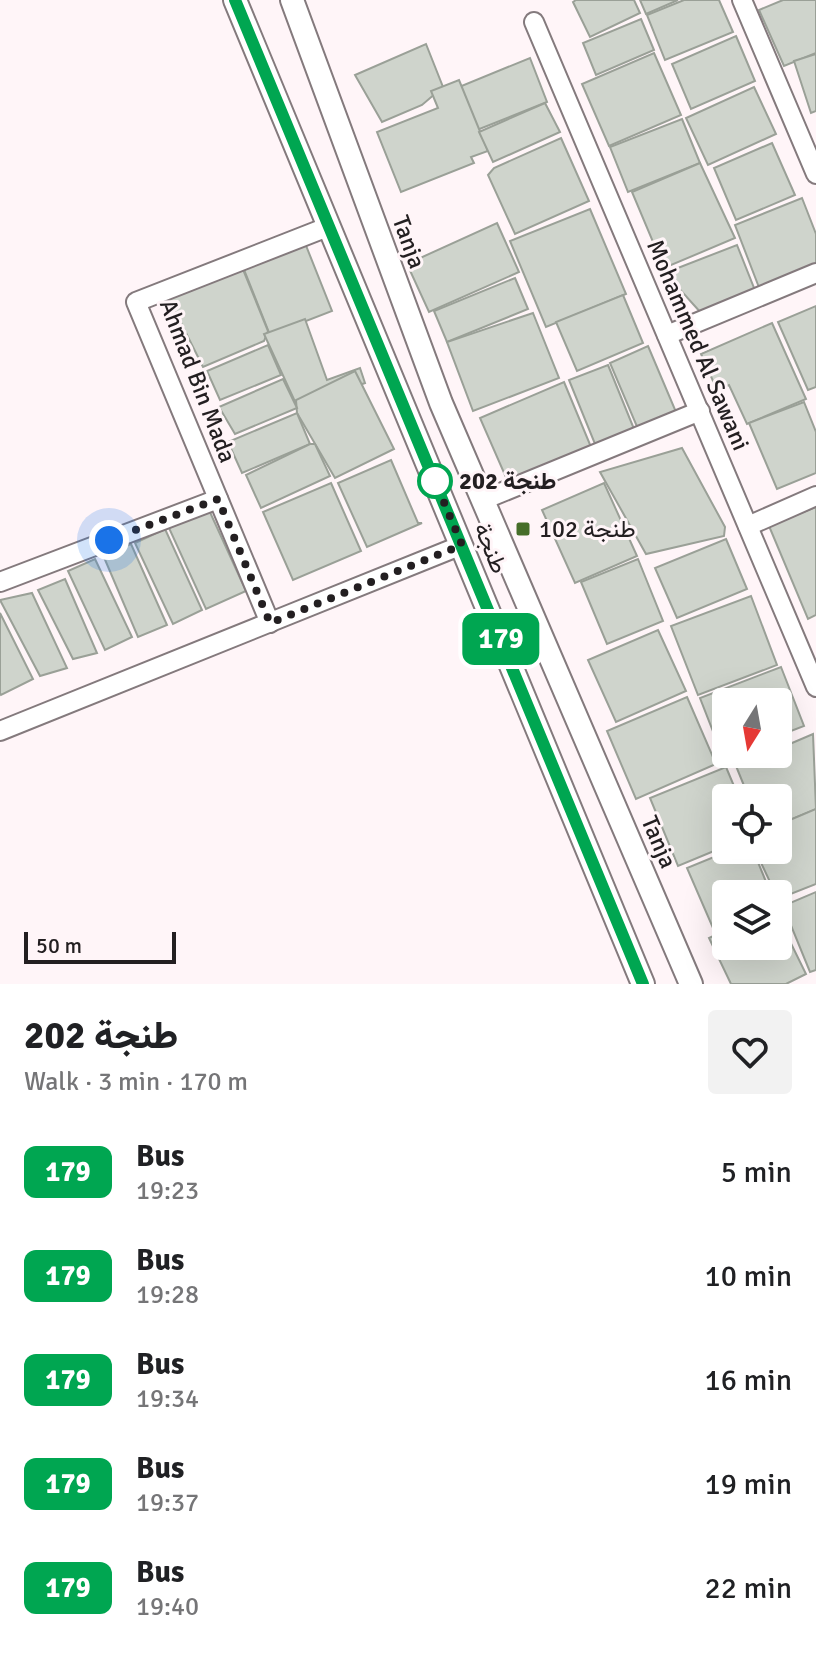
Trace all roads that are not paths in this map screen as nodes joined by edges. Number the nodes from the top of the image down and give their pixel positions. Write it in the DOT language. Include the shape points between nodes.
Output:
graph roads {
  1 [pos="235,0"];
  2 [pos="292,0"];
  3 [pos="742,0"];
  4 [pos="534,22"];
  5 [pos="816,174"];
  6 [pos="330,226"];
  7 [pos="816,273"];
  8 [pos="667,335"];
  9 [pos="700,411"];
  10 [pos="816,496"];
  11 [pos="218,499"];
  12 [pos="483,500"];
  13 [pos="748,526"];
  14 [pos="462,545"];
  15 [pos="0,582"];
  16 [pos="270,623"];
  17 [pos="816,687"];
  18 [pos="0,731"];
  19 [pos="643,984"];
  20 [pos="691,984"];
  1 -- 6 [label="street, طنجة"];
  2 -- 12 [label="street, Tanja" via="441,403"];
  3 -- 5 [label="street"];
  4 -- 8 [label="street, Mohammed Al Sawani"];
  6 -- 11 [label="street, Ahmad Bin Mada" via="136,302"];
  6 -- 14 [label="street, طنجة"];
  7 -- 8 [label="street"];
  8 -- 9 [label="street, Mohammed Al Sawani"];
  9 -- 12 [label="street"];
  9 -- 13 [label="street, Mohammed Al Sawani"];
  10 -- 13 [label="street"];
  11 -- 15 [label="street"];
  11 -- 16 [label="street, Ahmad Bin Mada"];
  12 -- 20 [label="street, Tanja"];
  13 -- 17 [label="street, Mohammed Al Sawani"];
  14 -- 16 [label="street"];
  14 -- 19 [label="street, طنجة"];
  16 -- 18 [label="street"];
}
